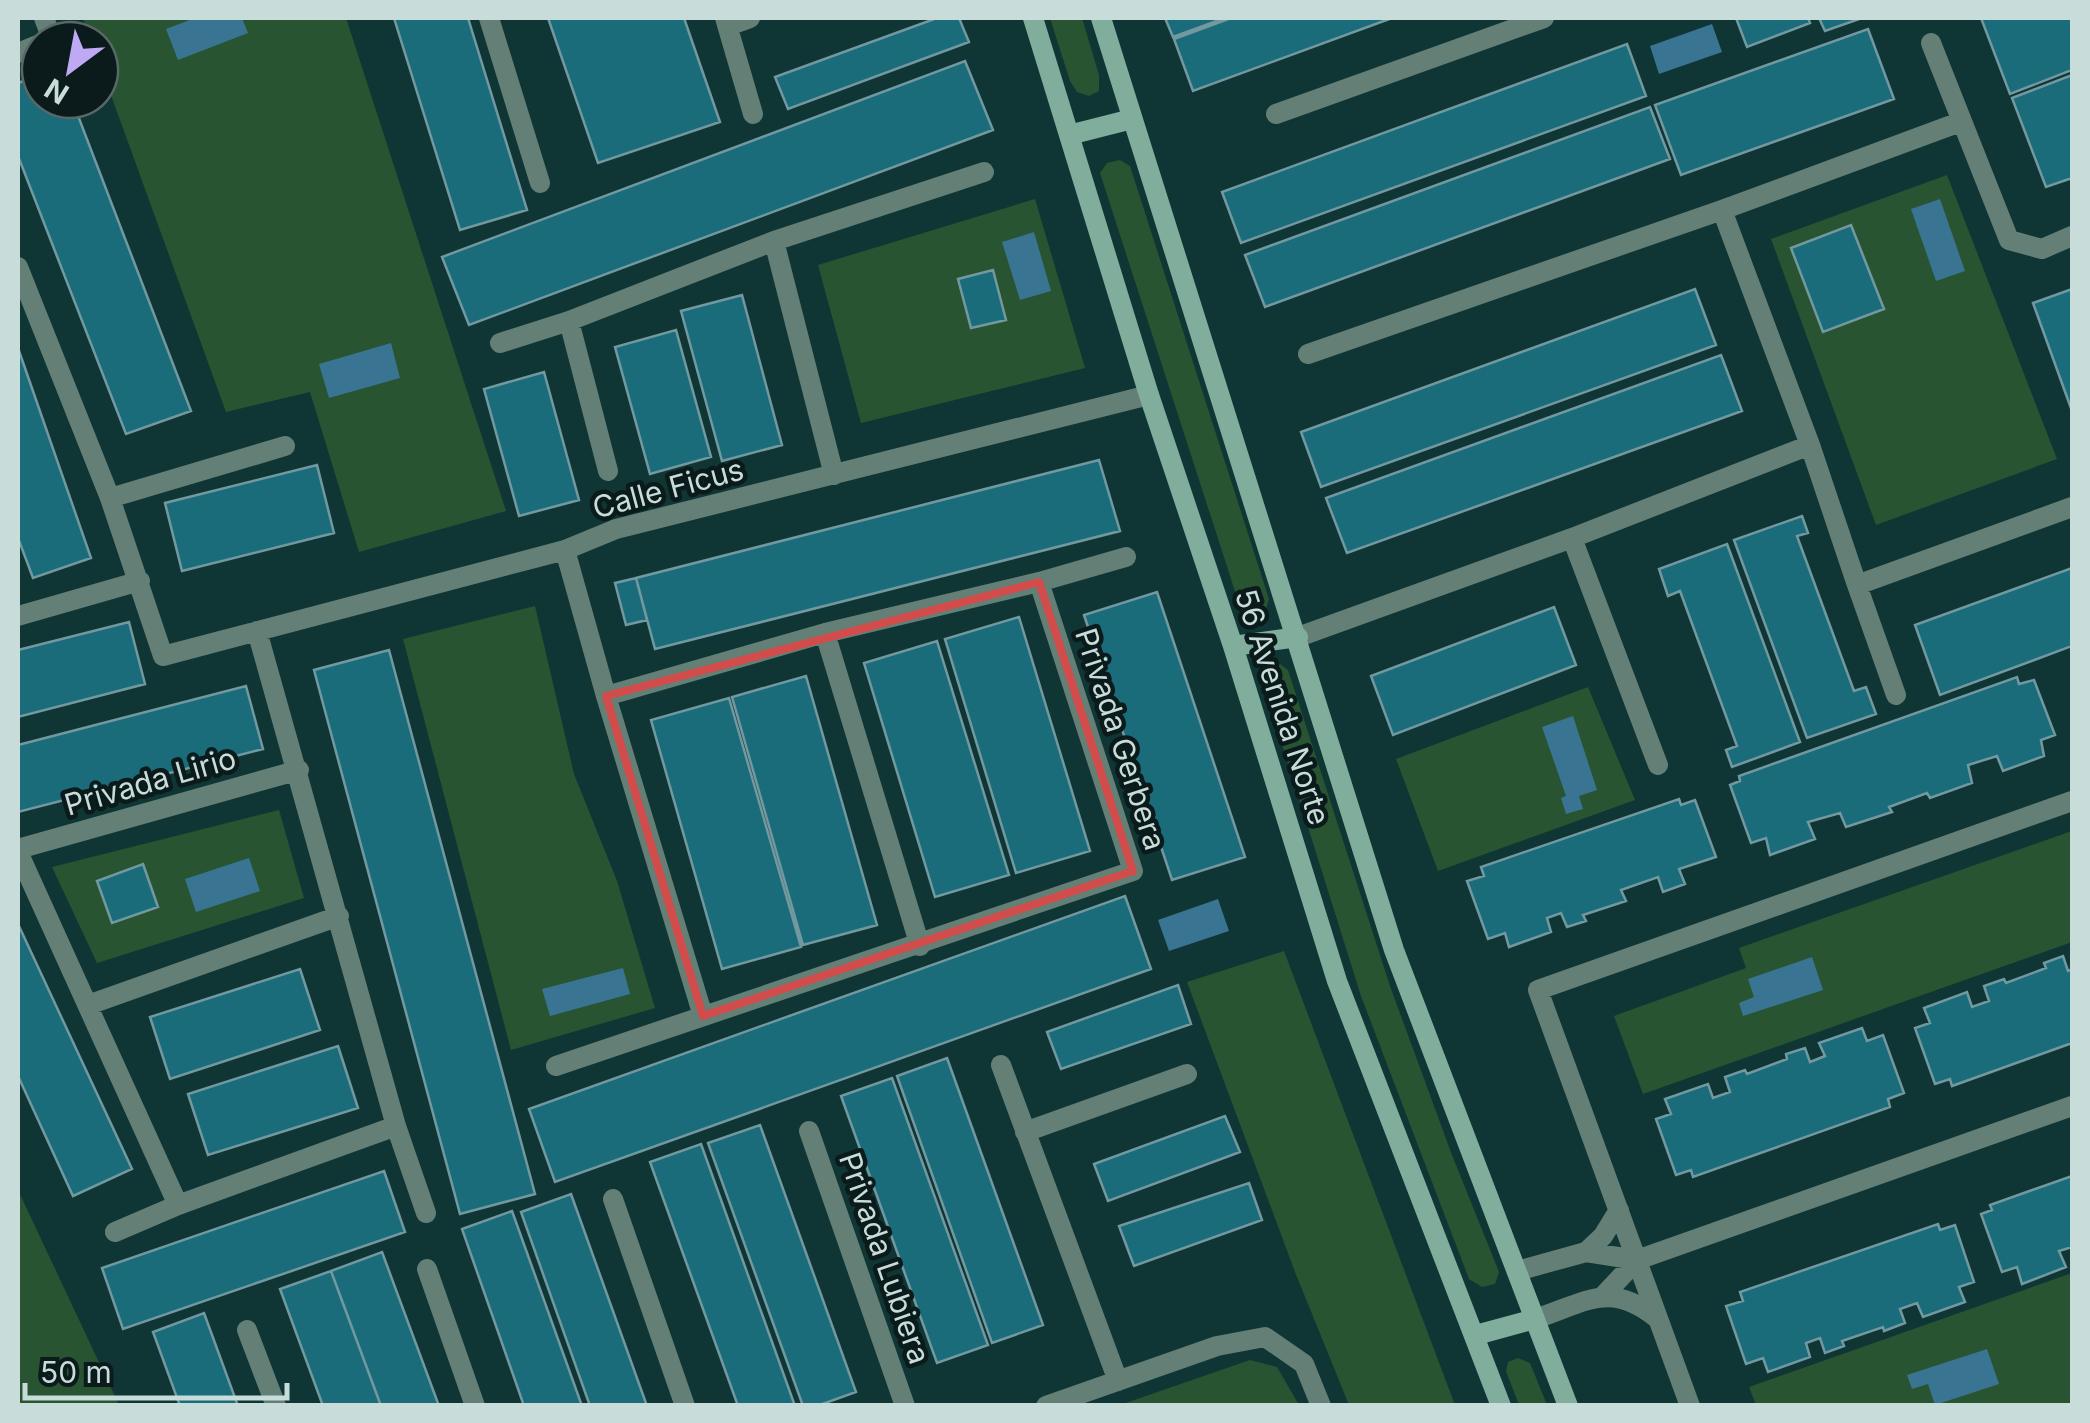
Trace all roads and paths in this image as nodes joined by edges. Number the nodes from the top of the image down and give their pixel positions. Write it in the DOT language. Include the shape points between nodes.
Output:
graph roads {
  1 [pos="489,18"];
  2 [pos="750,18"];
  3 [pos="1033,18"];
  4 [pos="1101,18"];
  5 [pos="1544,18"];
  6 [pos="727,22"];
  7 [pos="1931,44"];
  8 [pos="753,114"];
  9 [pos="1276,114"];
  10 [pos="1132,119"];
  11 [pos="1960,122"];
  12 [pos="1069,136"];
  13 [pos="984,172"];
  14 [pos="540,183"];
  15 [pos="1722,210"];
  16 [pos="2072,236"];
  17 [pos="774,241"];
  18 [pos="18,267"];
  19 [pos="569,321"];
  20 [pos="500,343"];
  21 [pos="1308,354"];
  22 [pos="1149,395"];
  23 [pos="1810,445"];
  24 [pos="285,446"];
  25 [pos="608,472"];
  26 [pos="834,475"];
  27 [pos="110,498"];
  28 [pos="2072,507"];
  29 [pos="1572,538"];
  30 [pos="565,550"];
  31 [pos="1126,557"];
  32 [pos="140,581"];
  33 [pos="1039,582"];
  34 [pos="1857,586"];
  35 [pos="18,616"];
  36 [pos="257,631"];
  37 [pos="825,633"];
  38 [pos="1298,637"];
  39 [pos="1233,646"];
  40 [pos="1896,695"];
  41 [pos="606,696"];
  42 [pos="1658,765"];
  43 [pos="299,770"];
  44 [pos="2072,800"];
  45 [pos="18,850"];
  46 [pos="339,916"];
  47 [pos="920,946"];
  48 [pos="88,1005"];
  49 [pos="704,1016"];
  50 [pos="1000,1065"];
  51 [pos="556,1066"];
  52 [pos="1187,1074"];
  53 [pos="2072,1106"];
  54 [pos="396,1126"];
  55 [pos="809,1131"];
  56 [pos="1025,1132"];
  57 [pos="613,1199"];
  58 [pos="178,1206"];
  59 [pos="1618,1210"];
  60 [pos="426,1212"];
  61 [pos="114,1232"];
  62 [pos="1586,1252"];
  63 [pos="1637,1260"];
  64 [pos="426,1269"];
  65 [pos="1517,1271"];
  66 [pos="1603,1296"];
  67 [pos="1535,1318"];
  68 [pos="1659,1320"];
  69 [pos="247,1330"];
  70 [pos="1476,1335"];
  71 [pos="1118,1381"];
  72 [pos="276,1406"];
  73 [pos="475,1406"];
  74 [pos="685,1406"];
  75 [pos="905,1406"];
  76 [pos="1046,1406"];
  77 [pos="1321,1406"];
  78 [pos="1502,1406"];
  79 [pos="1568,1406"];
  80 [pos="1690,1406"];
  1 -- 14 [label="street"];
  2 -- 6 [label="street"];
  3 -- 12 [label="main road, 56 Avenida Norte"];
  4 -- 10 [label="main road, 56 Avenida Norte"];
  5 -- 9 [label="street"];
  6 -- 8 [label="street"];
  7 -- 11 [label="street"];
  10 -- 12 [label="main road"];
  10 -- 38 [label="main road, 56 Avenida Norte"];
  11 -- 15 [label="street"];
  11 -- 16 [label="street" via="2009,240 2042,249"];
  12 -- 22 [label="main road, 56 Avenida Norte"];
  13 -- 17 [label="street"];
  15 -- 21 [label="street"];
  15 -- 23 [label="street"];
  17 -- 19 [label="street"];
  17 -- 26 [label="street"];
  18 -- 27 [label="street"];
  19 -- 20 [label="street"];
  19 -- 25 [label="street"];
  22 -- 26 [label="street, Calle Ficus"];
  22 -- 39 [label="main road, 56 Avenida Norte"];
  23 -- 29 [label="street"];
  23 -- 34 [label="street"];
  24 -- 27 [label="street"];
  26 -- 30 [label="street, Calle Ficus" via="616,529"];
  27 -- 32 [label="street"];
  28 -- 34 [label="street"];
  29 -- 38 [label="street"];
  29 -- 42 [label="street"];
  30 -- 36 [label="street, Calle Ficus"];
  30 -- 41 [label="street"];
  31 -- 33 [label="street"];
  32 -- 35 [label="street"];
  32 -- 36 [label="street, Calle Ficus" via="163,656"];
  33 -- 37 [label="street"];
  33 -- 47 [label="street, Privada Gerbera" via="1134,871"];
  34 -- 40 [label="street"];
  36 -- 43 [label="street"];
  37 -- 41 [label="street"];
  37 -- 47 [label="street"];
  38 -- 39 [label="main road"];
  38 -- 65 [label="main road, 56 Avenida Norte" via="1394,950"];
  39 -- 70 [label="main road, 56 Avenida Norte" via="1338,982"];
  41 -- 49 [label="street"];
  43 -- 45 [label="street, Privada Lirio"];
  43 -- 46 [label="street"];
  44 -- 59 [label="street" via="1538,990"];
  45 -- 48 [label="street, Privada Lirio"];
  46 -- 48 [label="street"];
  46 -- 54 [label="street"];
  47 -- 49 [label="street, Privada Gerbera"];
  48 -- 58 [label="street, Privada Lirio"];
  49 -- 51 [label="street, Privada Gerbera"];
  50 -- 56 [label="street"];
  52 -- 56 [label="street"];
  53 -- 63 [label="street"];
  54 -- 58 [label="street"];
  54 -- 60 [label="street"];
  55 -- 75 [label="street, Privada Lubiera"];
  56 -- 71 [label="street"];
  57 -- 74 [label="street"];
  58 -- 61 [label="street"];
  59 -- 62 [label="street"];
  59 -- 63 [label="street"];
  62 -- 63 [label="street"];
  62 -- 65 [label="street"];
  63 -- 66 [label="street"];
  63 -- 68 [label="street"];
  64 -- 73 [label="street"];
  65 -- 67 [label="main road, 56 Avenida Norte"];
  66 -- 67 [label="street"];
  66 -- 68 [label="street" via="1625,1297"];
  67 -- 70 [label="main road"];
  67 -- 79 [label="main road, 56 Avenida Norte"];
  68 -- 80 [label="street"];
  69 -- 72 [label="street"];
  70 -- 78 [label="main road, 56 Avenida Norte"];
  71 -- 76 [label="street"];
  71 -- 77 [label="street" via="1217,1346 1265,1338 1304,1364"];
}
